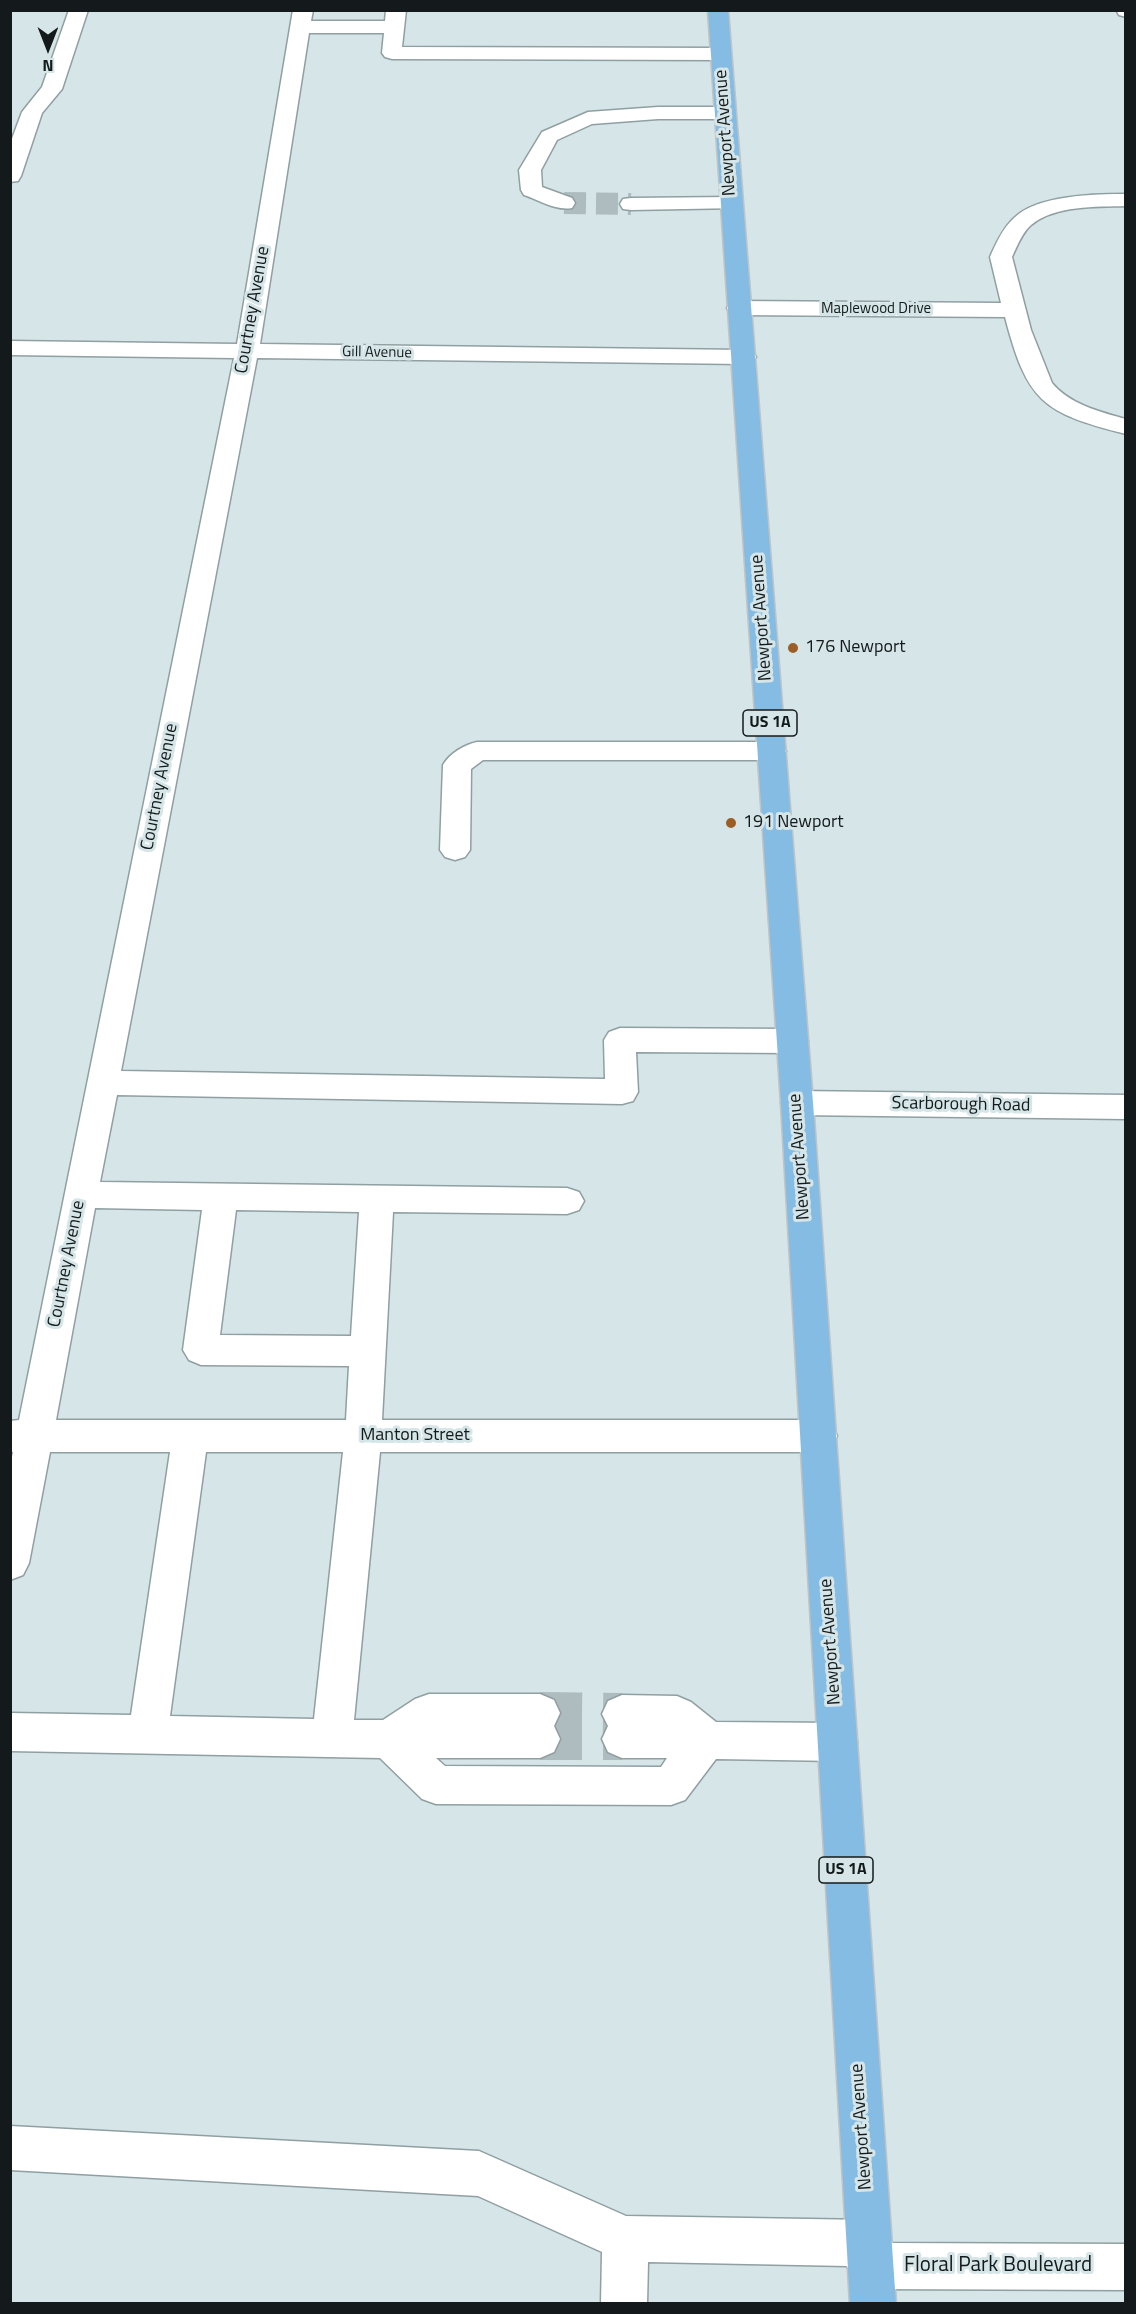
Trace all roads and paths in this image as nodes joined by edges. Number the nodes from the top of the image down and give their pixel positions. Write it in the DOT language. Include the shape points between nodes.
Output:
graph roads {
  1 [pos="79,10"];
  2 [pos="718,10"];
  3 [pos="302,19"];
  4 [pos="395,19"];
  5 [pos="721,54"];
  6 [pos="725,113"];
  7 [pos="10,176"];
  8 [pos="1125,200"];
  9 [pos="564,203"];
  10 [pos="731,203"];
  11 [pos="631,204"];
  12 [pos="738,308"];
  13 [pos="1015,310"];
  14 [pos="10,348"];
  15 [pos="247,351"];
  16 [pos="744,357"];
  17 [pos="1125,427"];
  18 [pos="772,751"];
  19 [pos="455,850"];
  20 [pos="792,1041"];
  21 [pos="103,1083"];
  22 [pos="797,1103"];
  23 [pos="1125,1107"];
  24 [pos="81,1195"];
  25 [pos="220,1196"];
  26 [pos="377,1198"];
  27 [pos="567,1201"];
  28 [pos="368,1351"];
  29 [pos="22,1436"];
  30 [pos="190,1436"];
  31 [pos="363,1436"];
  32 [pos="819,1436"];
  33 [pos="10,1563"];
  34 [pos="540,1726"];
  35 [pos="622,1726"];
  36 [pos="10,1732"];
  37 [pos="148,1734"];
  38 [pos="332,1738"];
  39 [pos="389,1739"];
  40 [pos="707,1739"];
  41 [pos="837,1742"];
  42 [pos="10,2148"];
  43 [pos="625,2239"];
  44 [pos="1125,2266"];
  45 [pos="871,2271"];
  46 [pos="624,2304"];
  1 -- 7 [label="street" via="52,89 32,112"];
  2 -- 5 [label="main road, Newport Avenue / US 1A"];
  3 -- 4 [label="street"];
  3 -- 15 [label="street, Courtney Avenue"];
  4 -- 5 [label="street" via="392,53"];
  5 -- 6 [label="main road, Newport Avenue / US 1A"];
  6 -- 9 [label="street" via="588,118 549,136 530,170 532,190"];
  6 -- 10 [label="main road, Newport Avenue / US 1A"];
  8 -- 13 [label="street" via="1079,202 1025,219 1001,256"];
  10 -- 11 [label="street"];
  10 -- 12 [label="main road, Newport Avenue / US 1A"];
  12 -- 13 [label="street, Maplewood Drive"];
  12 -- 16 [label="main road, Newport Avenue / US 1A"];
  13 -- 17 [label="street" via="1032,368 1048,394 1090,418"];
  14 -- 15 [label="street, Gill Avenue"];
  15 -- 16 [label="street, Gill Avenue"];
  15 -- 21 [label="street, Courtney Avenue"];
  16 -- 18 [label="main road, Newport Avenue / US 1A"];
  18 -- 19 [label="street" via="477,751 457,765"];
  18 -- 20 [label="main road, Newport Avenue / US 1A"];
  20 -- 21 [label="street" via="620,1040 622,1092"];
  20 -- 22 [label="main road, Newport Avenue / US 1A"];
  21 -- 24 [label="street, Courtney Avenue"];
  22 -- 23 [label="street, Scarborough Road"];
  22 -- 32 [label="main road, Newport Avenue / US 1A"];
  24 -- 25 [label="street"];
  24 -- 29 [label="street, Courtney Avenue"];
  25 -- 26 [label="street"];
  25 -- 28 [label="street" via="201,1350"];
  26 -- 27 [label="street"];
  26 -- 28 [label="street"];
  28 -- 31 [label="street"];
  29 -- 30 [label="street, Manton Street"];
  29 -- 33 [label="street, Courtney Avenue"];
  30 -- 31 [label="street, Manton Street"];
  30 -- 37 [label="street"];
  31 -- 32 [label="street, Manton Street"];
  31 -- 38 [label="street"];
  32 -- 41 [label="main road, Newport Avenue / US 1A"];
  34 -- 39 [label="street"];
  35 -- 40 [label="street"];
  36 -- 37 [label="street"];
  37 -- 38 [label="street"];
  38 -- 39 [label="street"];
  39 -- 40 [label="street" via="436,1785 660,1786 671,1786"];
  40 -- 41 [label="street"];
  41 -- 45 [label="main road, Newport Avenue / US 1A"];
  42 -- 43 [label="street" via="478,2174"];
  43 -- 45 [label="street, Floral Park Boulevard"];
  43 -- 46 [label="street"];
  44 -- 45 [label="street, Floral Park Boulevard"];
}
